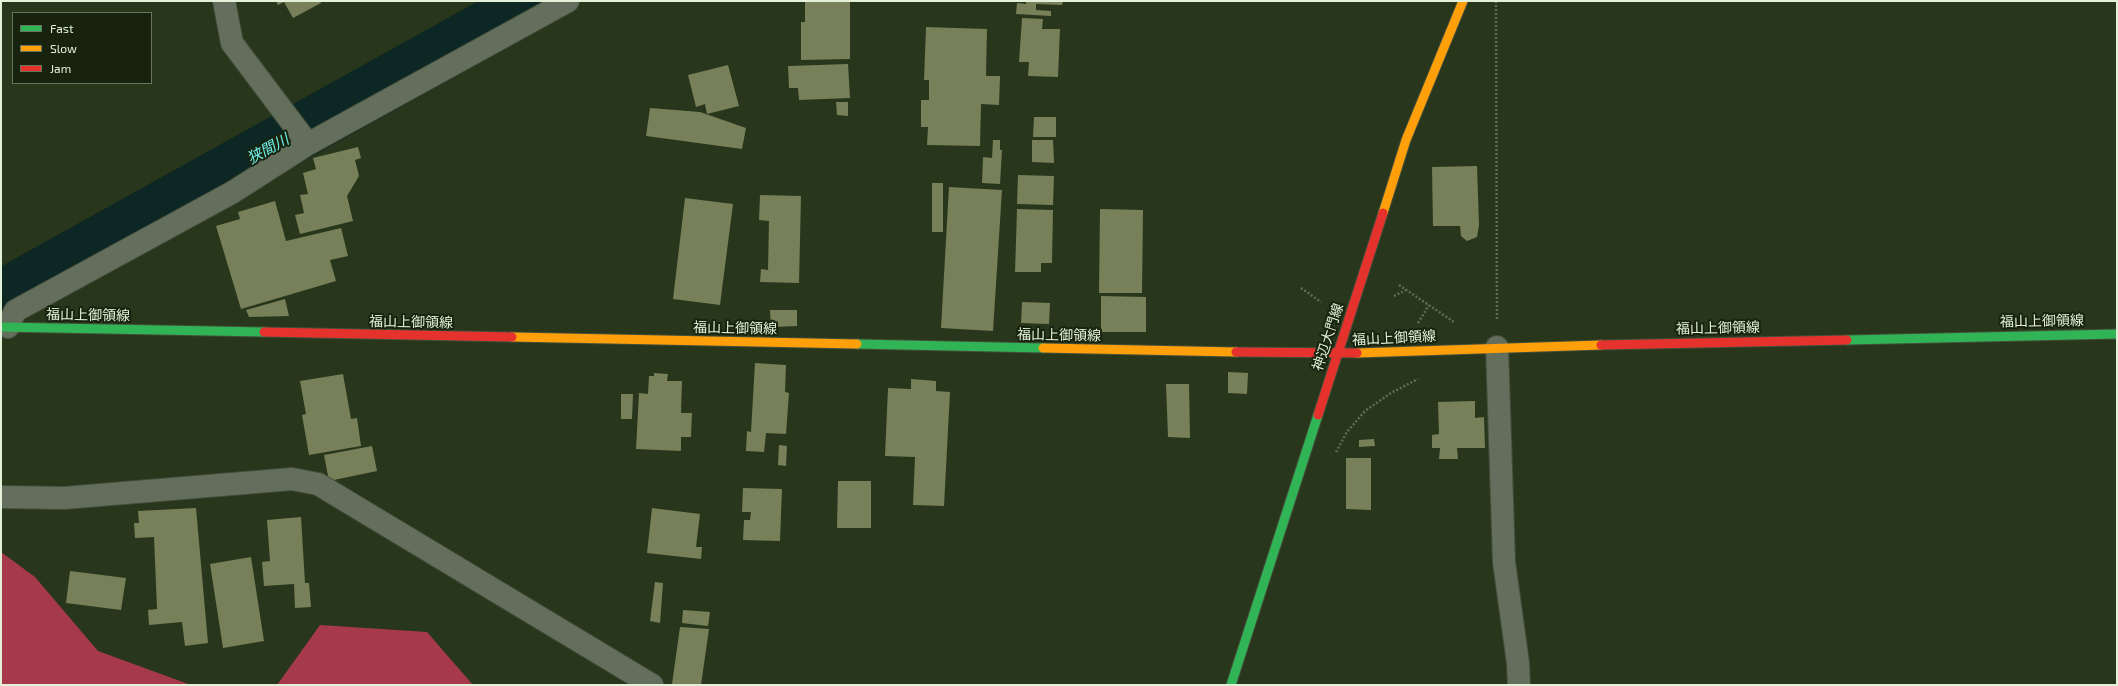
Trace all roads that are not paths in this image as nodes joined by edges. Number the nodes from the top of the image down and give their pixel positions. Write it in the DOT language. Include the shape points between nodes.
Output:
graph roads {
  1 [pos="224,1"];
  2 [pos="568,1"];
  3 [pos="1463,1"];
  4 [pos="308,144"];
  5 [pos="4,327"];
  6 [pos="2117,334"];
  7 [pos="1497,347"];
  8 [pos="1337,354"];
  9 [pos="1,497"];
  10 [pos="652,685"];
  11 [pos="1231,685"];
  12 [pos="1519,685"];
  1 -- 4 [label="street" via="232,43"];
  2 -- 4 [label="street"];
  3 -- 8 [label="main road, 神辺大門線" via="1406,140"];
  4 -- 5 [label="street" via="233,192 15,311"];
  5 -- 8 [label="main road, 福山上御領線"];
  6 -- 7 [label="main road, 福山上御領線"];
  7 -- 8 [label="main road, 福山上御領線"];
  7 -- 12 [label="street" via="1504,562"];
  8 -- 11 [label="main road, 神辺大門線"];
  9 -- 10 [label="street" via="64,498 292,479 318,484"];
}
